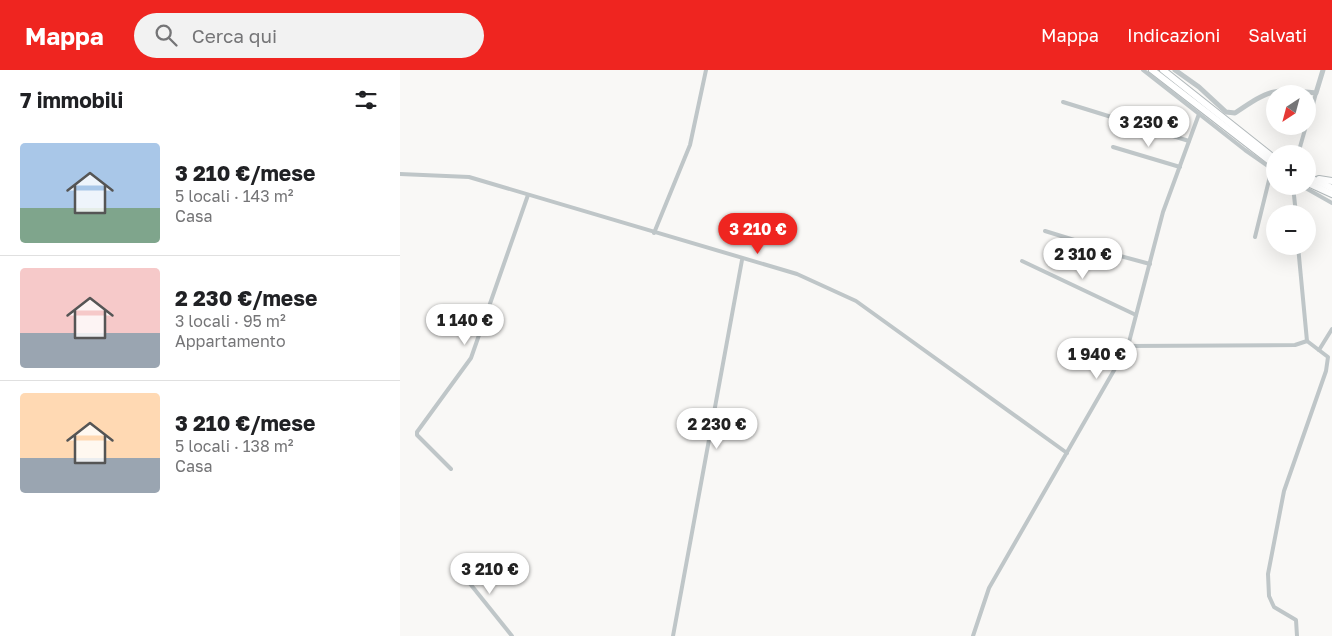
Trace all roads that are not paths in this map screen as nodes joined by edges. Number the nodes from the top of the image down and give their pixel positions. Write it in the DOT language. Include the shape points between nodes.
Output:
graph roads {
  1 [pos="706,70"];
  2 [pos="1143,70"];
  3 [pos="1152,70"];
  4 [pos="1163,70"];
  5 [pos="1175,70"];
  6 [pos="1323,70"];
  7 [pos="1266,92"];
  8 [pos="1316,93"];
  9 [pos="1062,102"];
  10 [pos="1199,114"];
  11 [pos="1189,141"];
  12 [pos="1113,147"];
  13 [pos="1266,152"];
  14 [pos="1266,162"];
  15 [pos="1266,162"];
  16 [pos="1180,167"];
  17 [pos="400,174"];
  18 [pos="1316,178"];
  19 [pos="1316,179"];
  20 [pos="1332,181"];
  21 [pos="1316,187"];
  22 [pos="1332,188"];
  23 [pos="1316,194"];
  24 [pos="1332,194"];
  25 [pos="528,195"];
  26 [pos="1267,195"];
  27 [pos="1332,204"];
  28 [pos="1045,232"];
  29 [pos="654,233"];
  30 [pos="1255,237"];
  31 [pos="1299,255"];
  32 [pos="742,260"];
  33 [pos="1022,261"];
  34 [pos="1150,264"];
  35 [pos="1136,315"];
  36 [pos="1332,329"];
  37 [pos="1307,340"];
  38 [pos="1128,346"];
  39 [pos="1319,350"];
  40 [pos="1067,453"];
  41 [pos="451,469"];
  42 [pos="455,565"];
  43 [pos="512,636"];
  44 [pos="673,636"];
  45 [pos="973,636"];
  46 [pos="1297,636"];
  1 -- 29 [label="street" via="690,145"];
  2 -- 10 [label="street"];
  3 -- 15 [label="highway"];
  4 -- 13 [label="highway"];
  5 -- 7 [label="street" via="1226,112 1234,113"];
  6 -- 8 [label="street"];
  9 -- 11 [label="street"];
  10 -- 11 [label="street"];
  10 -- 14 [label="street"];
  11 -- 16 [label="street"];
  12 -- 16 [label="street"];
  16 -- 34 [label="street" via="1163,212"];
  17 -- 25 [label="street" via="469,177"];
  18 -- 20 [label="highway"];
  19 -- 22 [label="highway"];
  21 -- 24 [label="highway"];
  23 -- 27 [label="street"];
  25 -- 29 [label="street"];
  25 -- 41 [label="street" via="471,358 417,432"];
  26 -- 30 [label="street"];
  28 -- 34 [label="street"];
  29 -- 32 [label="street"];
  31 -- 37 [label="street"];
  32 -- 40 [label="street" via="797,274 856,301"];
  32 -- 44 [label="street"];
  33 -- 35 [label="street"];
  34 -- 35 [label="street"];
  35 -- 38 [label="street"];
  36 -- 39 [label="street"];
  37 -- 38 [label="street" via="1300,344 1269,346"];
  37 -- 39 [label="street"];
  38 -- 40 [label="street"];
  39 -- 46 [label="street" via="1328,357 1328,366 1284,491 1268,574 1269,596 1274,606 1296,620"];
  40 -- 45 [label="street" via="989,588"];
  42 -- 43 [label="street"];
}
